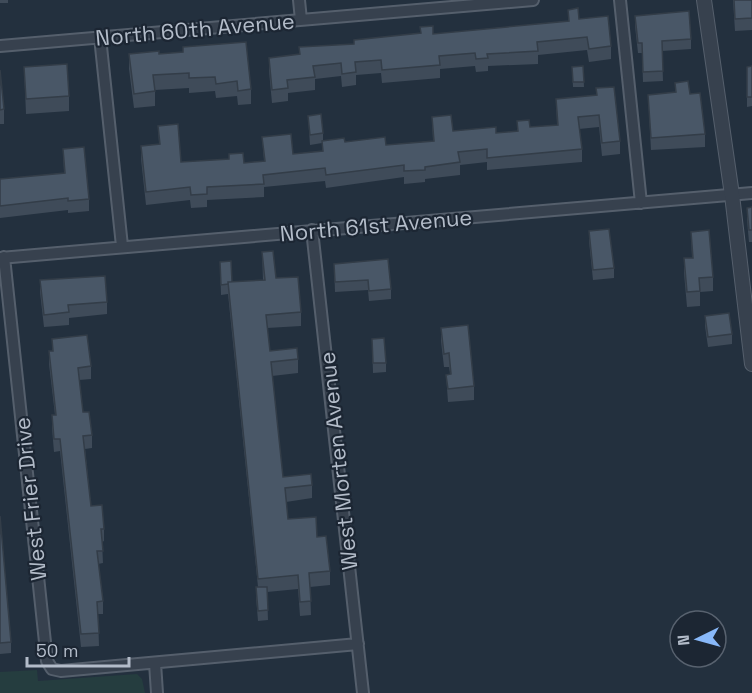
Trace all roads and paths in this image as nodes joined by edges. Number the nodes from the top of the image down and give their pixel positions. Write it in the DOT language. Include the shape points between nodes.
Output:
graph roads {
  1 [pos="298,0"];
  2 [pos="532,0"];
  3 [pos="620,0"];
  4 [pos="704,0"];
  5 [pos="300,20"];
  6 [pos="100,37"];
  7 [pos="0,46"];
  8 [pos="752,193"];
  9 [pos="732,195"];
  10 [pos="641,203"];
  11 [pos="312,230"];
  12 [pos="122,246"];
  13 [pos="2,257"];
  14 [pos="752,364"];
  15 [pos="358,644"];
  16 [pos="155,663"];
  17 [pos="157,693"];
  18 [pos="363,693"];
  1 -- 5 [label="street"];
  2 -- 5 [label="street, North 60th Avenue"];
  3 -- 10 [label="street"];
  4 -- 9 [label="street"];
  5 -- 6 [label="street, North 60th Avenue"];
  6 -- 7 [label="street, North 60th Avenue"];
  6 -- 12 [label="street"];
  8 -- 9 [label="street, North 61st Avenue"];
  9 -- 10 [label="street, North 61st Avenue"];
  9 -- 14 [label="street"];
  10 -- 11 [label="street, North 61st Avenue"];
  11 -- 12 [label="street, North 61st Avenue"];
  11 -- 15 [label="street, West Morten Avenue"];
  12 -- 13 [label="street, North 61st Avenue"];
  13 -- 16 [label="street, West Frier Drive" via="47,661 52,669 61,671"];
  15 -- 16 [label="street"];
  15 -- 18 [label="street, West Morten Avenue"];
  16 -- 17 [label="street"];
}
